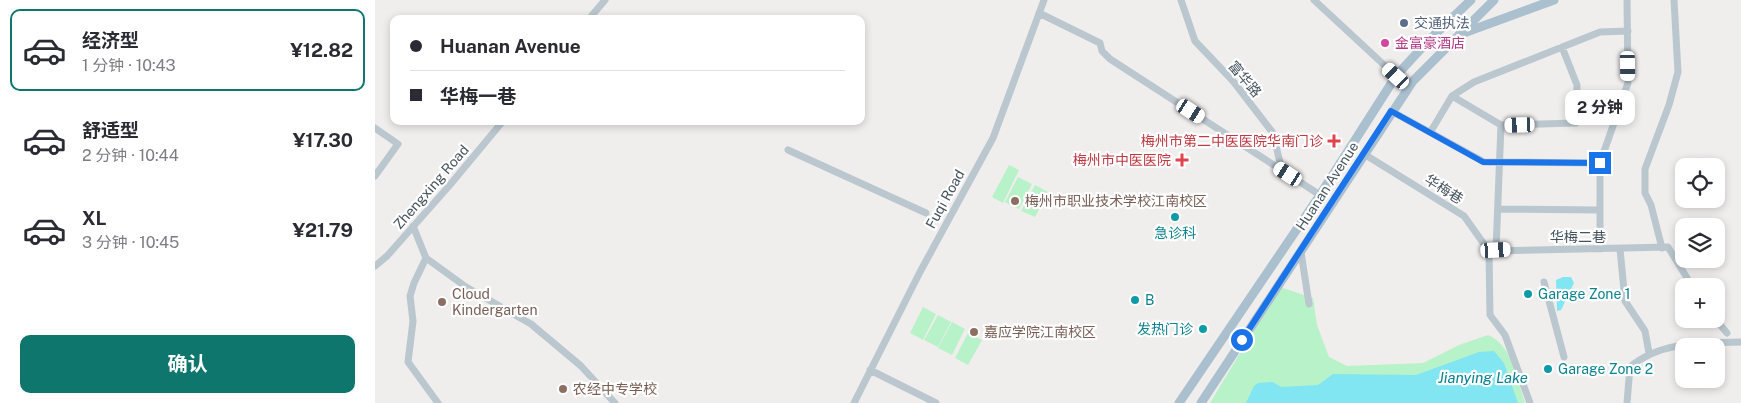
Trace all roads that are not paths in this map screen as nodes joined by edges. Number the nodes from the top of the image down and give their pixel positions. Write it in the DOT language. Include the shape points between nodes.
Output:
graph roads {
  1 [pos="605,0"];
  2 [pos="1043,0"];
  3 [pos="1181,0"];
  4 [pos="1313,0"];
  5 [pos="1461,0"];
  6 [pos="1471,0"];
  7 [pos="1494,0"];
  8 [pos="1555,0"];
  9 [pos="1627,0"];
  10 [pos="1674,0"];
  11 [pos="1039,13"];
  12 [pos="592,15"];
  13 [pos="1450,19"];
  14 [pos="1628,31"];
  15 [pos="1456,36"];
  16 [pos="1562,47"];
  17 [pos="1396,76"];
  18 [pos="1452,96"];
  19 [pos="1391,111"];
  20 [pos="500,125"];
  21 [pos="1501,126"];
  22 [pos="375,128"];
  23 [pos="1431,131"];
  24 [pos="788,150"];
  25 [pos="1364,154"];
  26 [pos="1499,161"];
  27 [pos="1600,163"];
  28 [pos="375,176"];
  29 [pos="1283,177"];
  30 [pos="1320,195"];
  31 [pos="1499,209"];
  32 [pos="1601,210"];
  33 [pos="925,214"];
  34 [pos="413,226"];
  35 [pos="1296,230"];
  36 [pos="1310,237"];
  37 [pos="1665,248"];
  38 [pos="1601,249"];
  39 [pos="1620,249"];
  40 [pos="1493,251"];
  41 [pos="1301,252"];
  42 [pos="426,258"];
  43 [pos="375,266"];
  44 [pos="1686,278"];
  45 [pos="1544,282"];
  46 [pos="1309,304"];
  47 [pos="1723,328"];
  48 [pos="1727,333"];
  49 [pos="1741,342"];
  50 [pos="1649,354"];
  51 [pos="1564,357"];
  52 [pos="870,370"];
  53 [pos="438,403"];
  54 [pos="615,403"];
  55 [pos="854,403"];
  56 [pos="936,403"];
  57 [pos="1179,403"];
  58 [pos="1201,403"];
  59 [pos="1530,403"];
  60 [pos="1627,403"];
  1 -- 12 [label="street"];
  2 -- 11 [label="street, Fuqi Road"];
  3 -- 29 [label="street, 富华路" via="1195,41 1233,81 1273,133"];
  4 -- 17 [label="street"];
  5 -- 13 [label="main road"];
  6 -- 13 [label="main road, Huanan Avenue"];
  7 -- 15 [label="main road, Huanan Avenue"];
  8 -- 15 [label="main road"];
  9 -- 14 [label="street"];
  10 -- 37 [label="street" via="1678,72 1645,168 1645,192"];
  11 -- 30 [label="street" via="1100,44 1102,52 1110,59"];
  11 -- 52 [label="street, Fuqi Road" via="993,138"];
  13 -- 17 [label="main road, Huanan Avenue"];
  14 -- 16 [label="street" via="1600,32"];
  14 -- 27 [label="street" via="1628,83"];
  15 -- 19 [label="main road, Huanan Avenue" via="1413,81"];
  16 -- 18 [label="street" via="1474,82"];
  16 -- 21 [label="street" via="1577,84 1575,123"];
  17 -- 30 [label="main road, Huanan Avenue"];
  18 -- 21 [label="street"];
  18 -- 23 [label="street"];
  19 -- 25 [label="main road, Huanan Avenue"];
  19 -- 26 [label="street" via="1483,162"];
  20 -- 34 [label="street, Zhengxing Road"];
  21 -- 26 [label="street"];
  22 -- 28 [label="street" via="398,144"];
  24 -- 33 [label="street"];
  25 -- 36 [label="main road, Huanan Avenue"];
  25 -- 40 [label="street, 华梅巷" via="1464,216"];
  26 -- 27 [label="street"];
  26 -- 31 [label="street"];
  27 -- 32 [label="street"];
  30 -- 35 [label="main road, Huanan Avenue"];
  31 -- 32 [label="street"];
  31 -- 40 [label="street"];
  32 -- 38 [label="street"];
  34 -- 42 [label="street"];
  34 -- 43 [label="street, Zhengxing Road"];
  35 -- 36 [label="main road"];
  35 -- 57 [label="main road, Huanan Avenue"];
  36 -- 41 [label="main road, Huanan Avenue"];
  37 -- 39 [label="street, 华梅二巷"];
  37 -- 44 [label="street"];
  38 -- 39 [label="street, 华梅二巷"];
  38 -- 40 [label="street, 华梅二巷"];
  39 -- 50 [label="street" via="1625,301 1645,331"];
  40 -- 59 [label="street" via="1489,315 1505,335"];
  41 -- 46 [label="street"];
  41 -- 58 [label="main road, Huanan Avenue"];
  42 -- 53 [label="street" via="410,296 413,321 408,362"];
  42 -- 54 [label="street" via="466,287 531,324 581,366"];
  45 -- 51 [label="street"];
  47 -- 48 [label="street"];
  49 -- 50 [label="street" via="1692,344 1659,349"];
  50 -- 60 [label="street" via="1630,367"];
  52 -- 55 [label="street, Fuqi Road"];
  52 -- 56 [label="street"];
}
